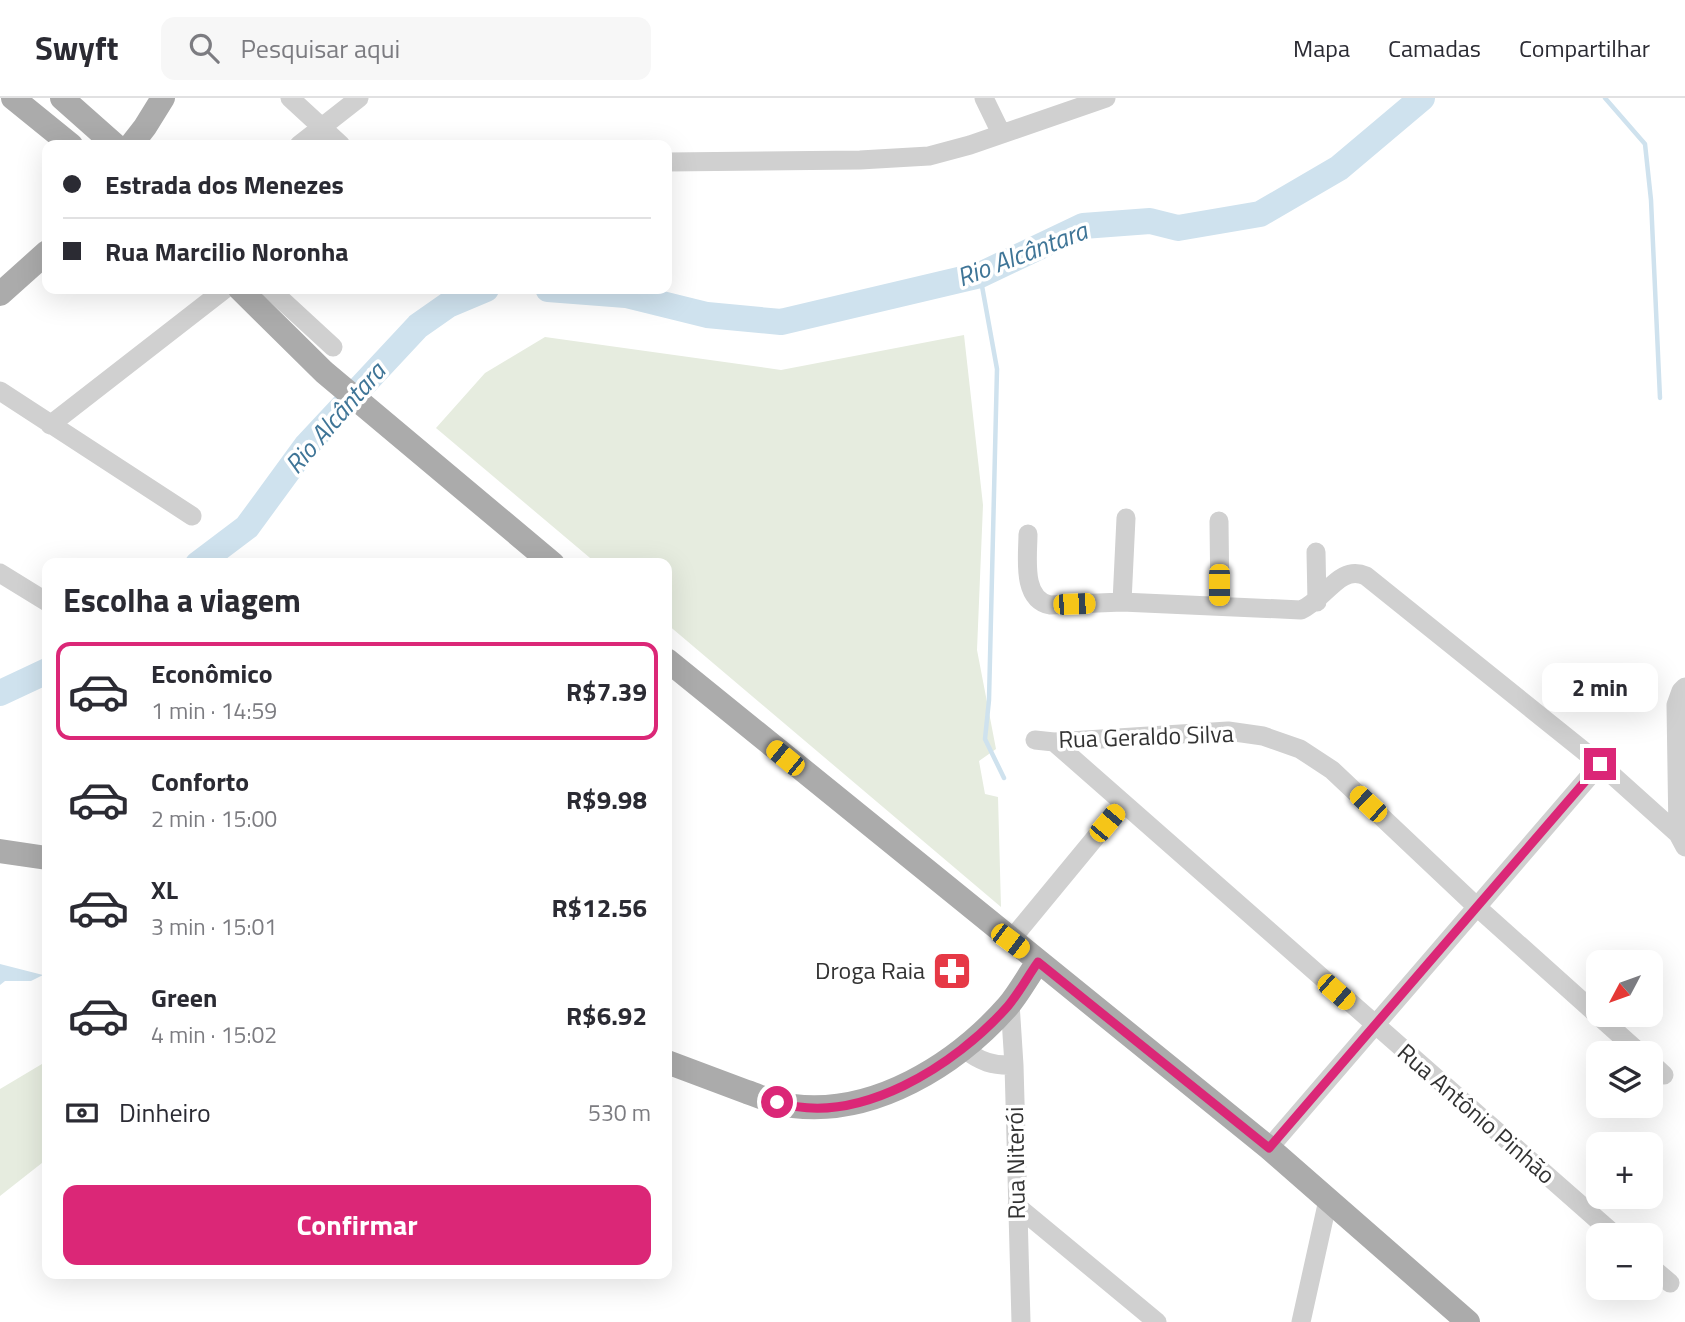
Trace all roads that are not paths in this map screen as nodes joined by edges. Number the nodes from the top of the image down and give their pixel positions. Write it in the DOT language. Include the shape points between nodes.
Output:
graph roads {
  1 [pos="13,98"];
  2 [pos="62,98"];
  3 [pos="163,98"];
  4 [pos="290,98"];
  5 [pos="359,98"];
  6 [pos="984,98"];
  7 [pos="1105,98"];
  8 [pos="323,127"];
  9 [pos="1001,133"];
  10 [pos="141,139"];
  11 [pos="65,140"];
  12 [pos="110,140"];
  13 [pos="306,140"];
  14 [pos="336,140"];
  15 [pos="672,162"];
  16 [pos="42,256"];
  17 [pos="0,294"];
  18 [pos="219,294"];
  19 [pos="245,294"];
  20 [pos="275,294"];
  21 [pos="333,347"];
  22 [pos="0,391"];
  23 [pos="50,425"];
  24 [pos="192,516"];
  25 [pos="1126,518"];
  26 [pos="1219,521"];
  27 [pos="1027,534"];
  28 [pos="1316,552"];
  29 [pos="546,558"];
  30 [pos="0,573"];
  31 [pos="42,599"];
  32 [pos="1122,602"];
  33 [pos="1317,602"];
  34 [pos="1220,606"];
  35 [pos="672,664"];
  36 [pos="1685,687"];
  37 [pos="1045,741"];
  38 [pos="1600,764"];
  39 [pos="1123,804"];
  40 [pos="1681,840"];
  41 [pos="0,851"];
  42 [pos="42,857"];
  43 [pos="1477,907"];
  44 [pos="1010,941"];
  45 [pos="1038,962"];
  46 [pos="1010,1003"];
  47 [pos="1375,1026"];
  48 [pos="1626,1041"];
  49 [pos="963,1048"];
  50 [pos="672,1064"];
  51 [pos="1014,1065"];
  52 [pos="1269,1148"];
  53 [pos="1328,1200"];
  54 [pos="1017,1206"];
  55 [pos="1601,1223"];
  56 [pos="1663,1277"];
  57 [pos="1670,1283"];
  58 [pos="1021,1322"];
  59 [pos="1157,1322"];
  60 [pos="1301,1322"];
  61 [pos="1468,1322"];
  1 -- 11 [label="main road"];
  2 -- 12 [label="main road"];
  3 -- 10 [label="main road"];
  4 -- 8 [label="street"];
  5 -- 8 [label="street"];
  6 -- 9 [label="street"];
  7 -- 9 [label="street"];
  8 -- 13 [label="street"];
  8 -- 14 [label="street"];
  9 -- 15 [label="street" via="929,156"];
  16 -- 17 [label="main road"];
  18 -- 23 [label="street"];
  19 -- 29 [label="main road" via="324,372"];
  20 -- 21 [label="street"];
  22 -- 23 [label="street"];
  23 -- 24 [label="street"];
  25 -- 32 [label="street"];
  26 -- 34 [label="street"];
  27 -- 32 [label="street" via="1029,581 1037,600 1050,605"];
  28 -- 33 [label="street"];
  30 -- 31 [label="street"];
  32 -- 34 [label="street"];
  33 -- 34 [label="street" via="1301,610"];
  33 -- 38 [label="street" via="1349,573 1366,576"];
  35 -- 44 [label="main road"];
  36 -- 40 [label="street" via="1676,705"];
  37 -- 39 [label="street, Rua Antônio Pinhão"];
  37 -- 43 [label="street, Rua Geraldo Silva" via="1227,731 1300,748 1332,770"];
  38 -- 40 [label="street"];
  38 -- 43 [label="street"];
  39 -- 44 [label="street"];
  39 -- 47 [label="street, Rua Antônio Pinhão"];
  41 -- 42 [label="main road"];
  43 -- 47 [label="street"];
  43 -- 48 [label="street, Rua Geraldo Silva"];
  44 -- 45 [label="main road"];
  45 -- 46 [label="main road"];
  45 -- 52 [label="main road"];
  46 -- 49 [label="main road"];
  46 -- 51 [label="street, Rua Niterói"];
  47 -- 52 [label="street"];
  47 -- 55 [label="street, Rua Antônio Pinhão"];
  49 -- 50 [label="main road" via="885,1095 831,1107 791,1106"];
  49 -- 51 [label="street" via="991,1065"];
  51 -- 54 [label="street, Rua Niterói"];
  52 -- 53 [label="main road"];
  53 -- 60 [label="street"];
  53 -- 61 [label="main road"];
  54 -- 58 [label="street, Rua Niterói"];
  54 -- 59 [label="street"];
  56 -- 57 [label="street"];
}
